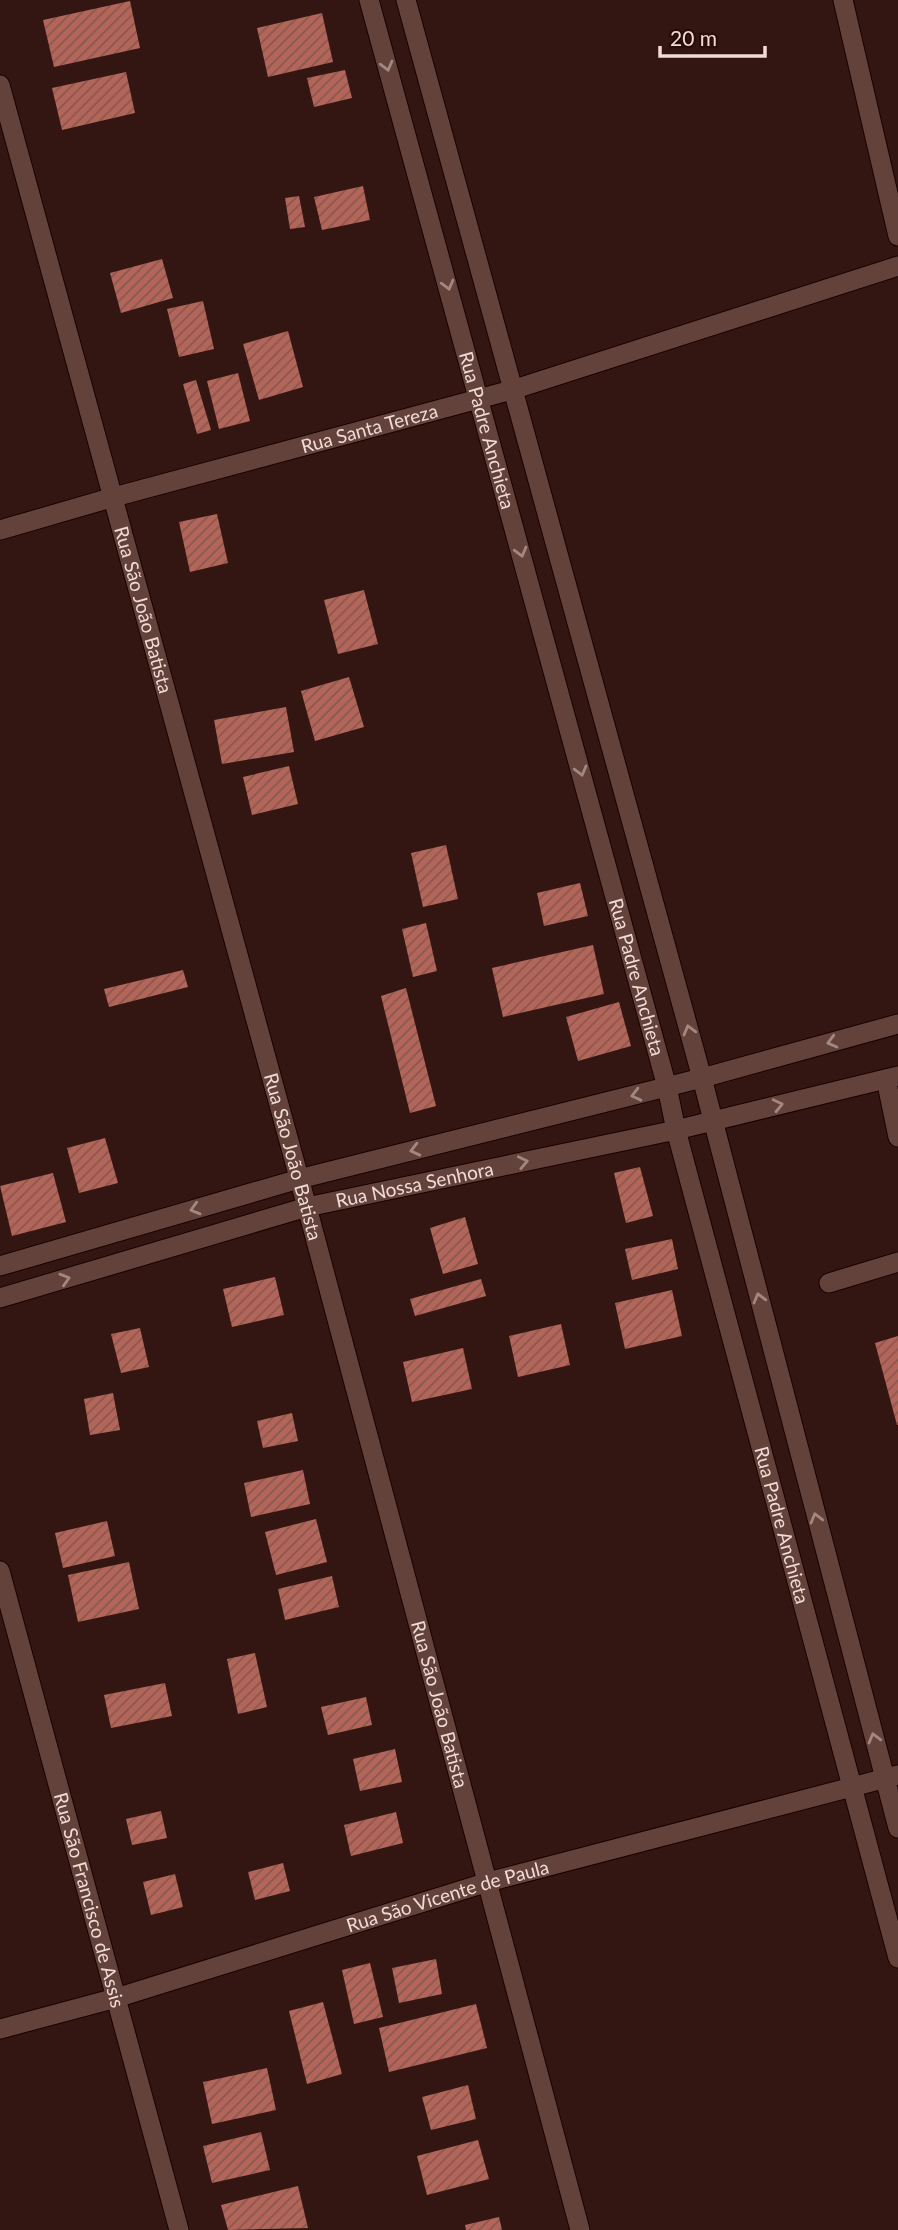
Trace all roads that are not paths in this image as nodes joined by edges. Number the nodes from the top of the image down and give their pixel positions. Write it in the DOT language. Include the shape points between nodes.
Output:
graph roads {
  1 [pos="369,0"];
  2 [pos="407,0"];
  3 [pos="843,0"];
  4 [pos="0,85"];
  5 [pos="898,236"];
  6 [pos="898,266"];
  7 [pos="512,390"];
  8 [pos="479,399"];
  9 [pos="114,497"];
  10 [pos="0,530"];
  11 [pos="898,1024"];
  12 [pos="702,1078"];
  13 [pos="892,1078"];
  14 [pos="667,1087"];
  15 [pos="712,1120"];
  16 [pos="676,1130"];
  17 [pos="898,1136"];
  18 [pos="299,1179"];
  19 [pos="307,1207"];
  20 [pos="898,1262"];
  21 [pos="0,1266"];
  22 [pos="829,1283"];
  23 [pos="0,1298"];
  24 [pos="0,1570"];
  25 [pos="891,1777"];
  26 [pos="852,1786"];
  27 [pos="898,1828"];
  28 [pos="488,1882"];
  29 [pos="898,1958"];
  30 [pos="116,1998"];
  31 [pos="0,2029"];
  32 [pos="179,2230"];
  33 [pos="580,2230"];
  1 -- 8 [label="street, Rua Padre Anchieta, one-way"];
  2 -- 7 [label="street, Rua Padre Anchieta"];
  3 -- 5 [label="street"];
  4 -- 9 [label="street, Rua São João Batista"];
  6 -- 7 [label="street, Rua Santa Tereza"];
  7 -- 8 [label="street, Rua Santa Tereza"];
  12 -- 7 [label="street, Rua Padre Anchieta, one-way"];
  8 -- 9 [label="street, Rua Santa Tereza"];
  8 -- 14 [label="street, Rua Padre Anchieta, one-way"];
  9 -- 10 [label="street, Rua Santa Tereza"];
  9 -- 18 [label="street, Rua São João Batista"];
  11 -- 12 [label="street, Rua Nossa Senhora, one-way"];
  12 -- 14 [label="street, Rua Nossa Senhora"];
  12 -- 15 [label="street, Rua Padre Anchieta"];
  15 -- 13 [label="street, Rua Nossa Senhora, one-way"];
  13 -- 17 [label="street"];
  14 -- 16 [label="street, Rua Padre Anchieta"];
  14 -- 18 [label="street, Rua Nossa Senhora, one-way"];
  15 -- 16 [label="street, Rua Nossa Senhora"];
  25 -- 15 [label="street, Rua Padre Anchieta, one-way"];
  19 -- 16 [label="street, Rua Nossa Senhora, one-way"];
  16 -- 26 [label="street, Rua Padre Anchieta"];
  18 -- 19 [label="street, Rua São João Batista"];
  18 -- 21 [label="street, Rua Nossa Senhora, one-way"];
  23 -- 19 [label="street, Rua Nossa Senhora, one-way"];
  19 -- 28 [label="street, Rua São João Batista"];
  20 -- 22 [label="street"];
  24 -- 30 [label="street, Rua São Francisco de Assis"];
  25 -- 26 [label="street, Rua São Vicente de Paula"];
  25 -- 27 [label="street, Rua Padre Anchieta"];
  26 -- 28 [label="street, Rua São Vicente de Paula"];
  26 -- 29 [label="street, Rua Padre Anchieta"];
  28 -- 30 [label="street, Rua São Vicente de Paula"];
  28 -- 33 [label="street, Rua São João Batista"];
  30 -- 31 [label="street, Rua São Vicente de Paula"];
  30 -- 32 [label="street, Rua São Francisco de Assis"];
}
